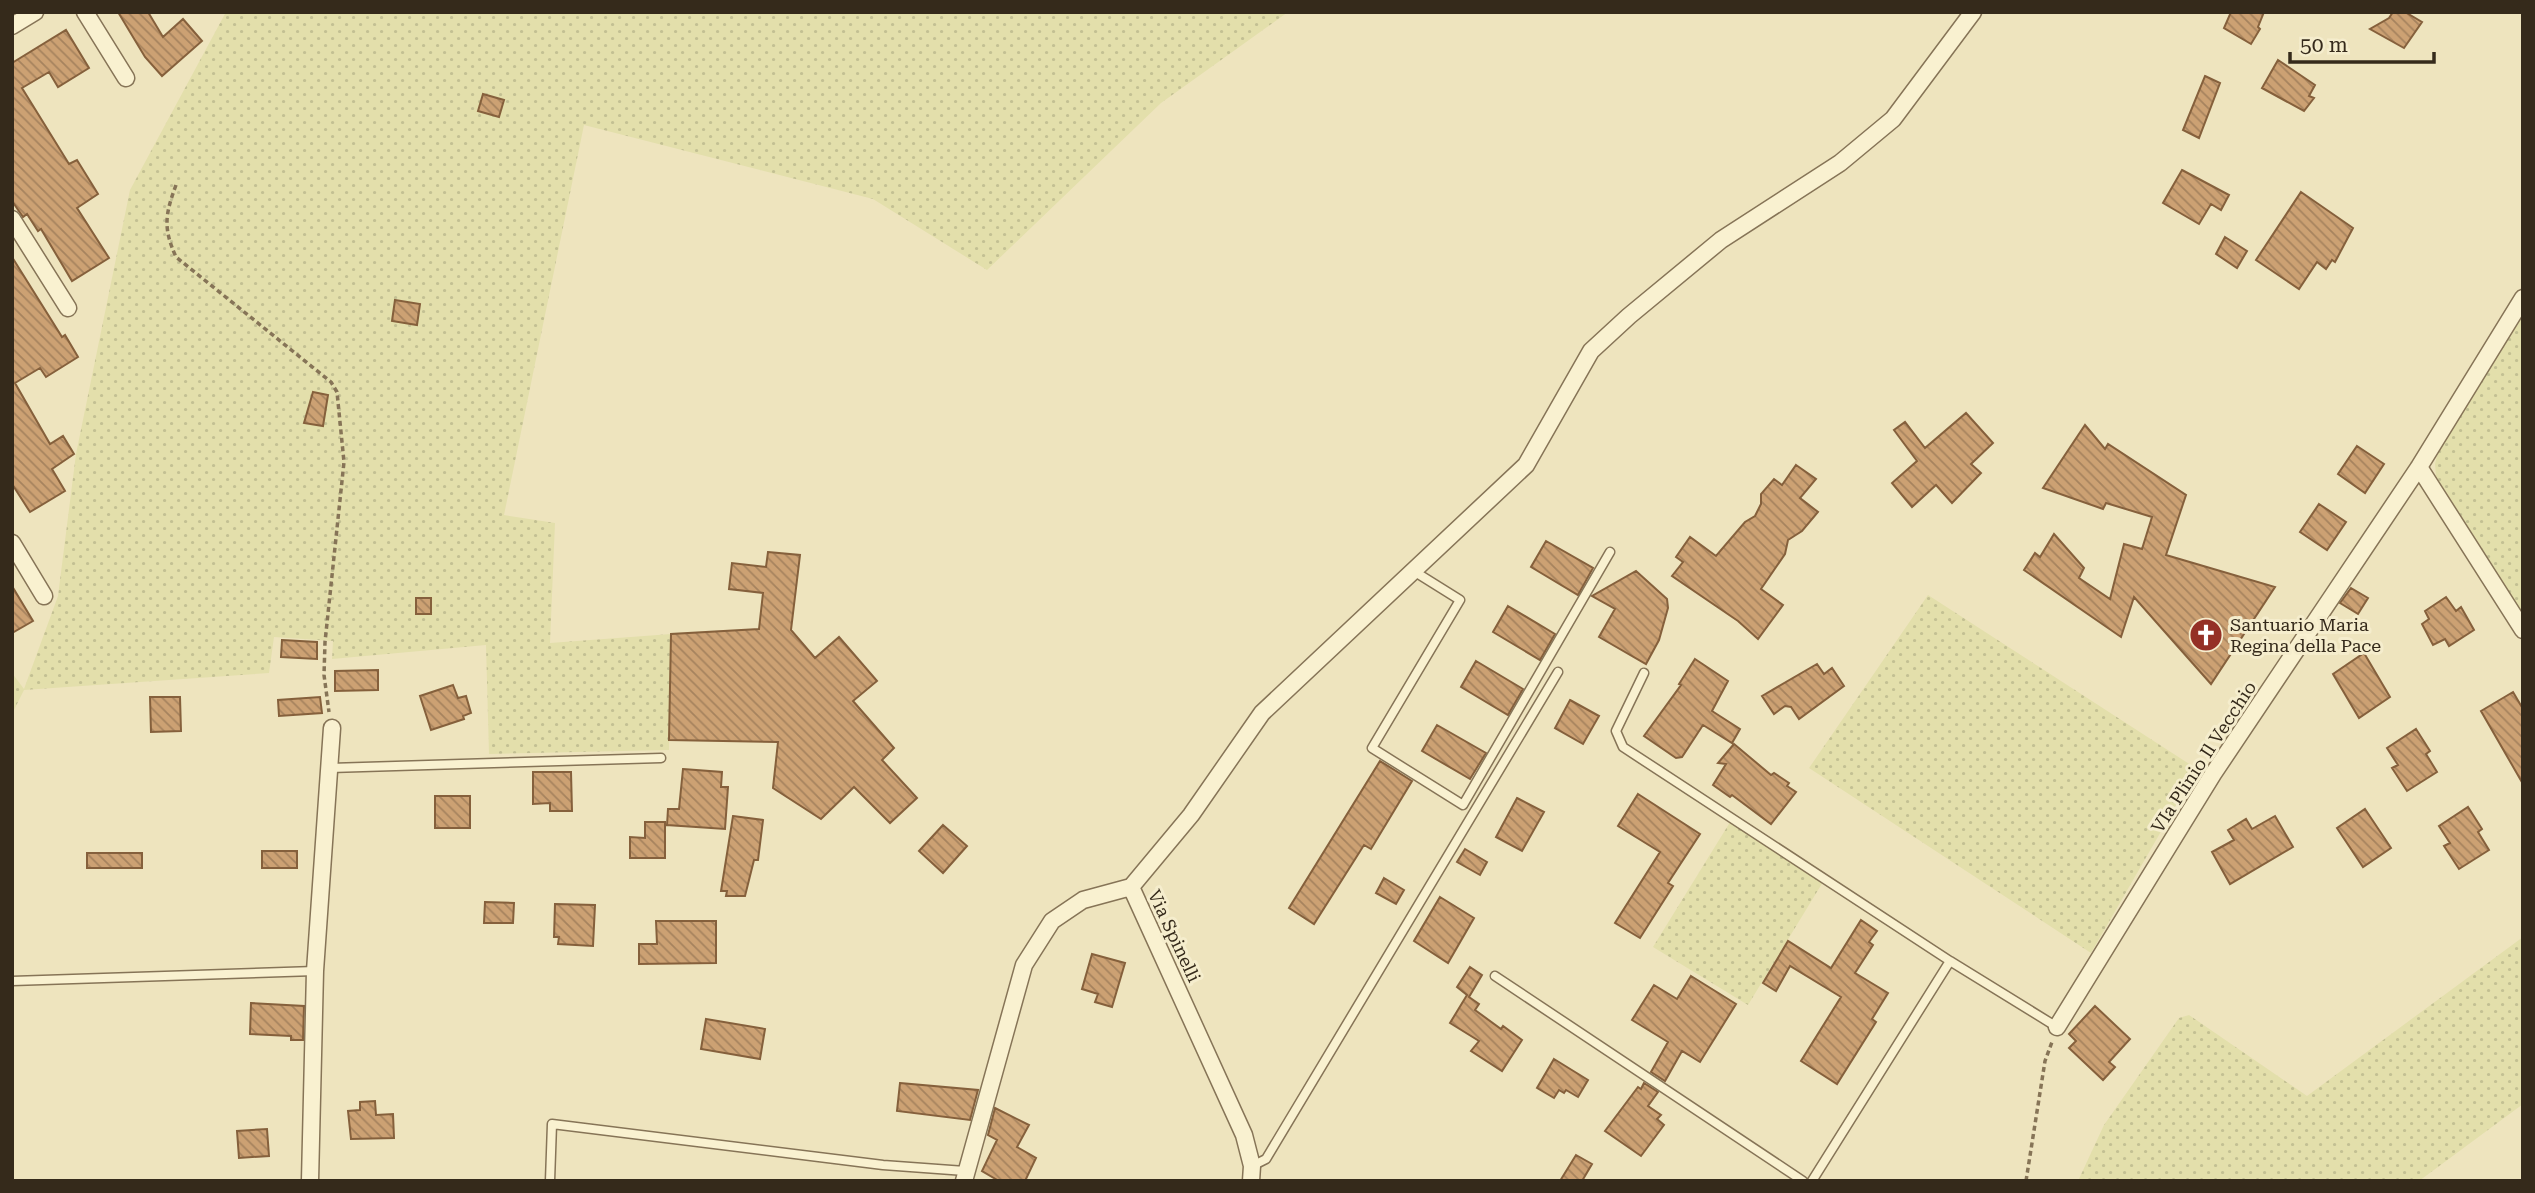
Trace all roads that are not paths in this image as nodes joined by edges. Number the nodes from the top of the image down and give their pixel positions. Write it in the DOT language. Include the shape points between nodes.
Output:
graph roads {
  1 [pos="34,12"];
  2 [pos="85,12"];
  3 [pos="1973,12"];
  4 [pos="12,26"];
  5 [pos="126,78"];
  6 [pos="12,219"];
  7 [pos="2523,298"];
  8 [pos="68,308"];
  9 [pos="2419,467"];
  10 [pos="12,543"];
  11 [pos="1610,552"];
  12 [pos="1412,570"];
  13 [pos="44,596"];
  14 [pos="2523,630"];
  15 [pos="1558,672"];
  16 [pos="1644,673"];
  17 [pos="332,728"];
  18 [pos="661,758"];
  19 [pos="330,768"];
  20 [pos="1131,887"];
  21 [pos="1950,961"];
  22 [pos="315,971"];
  23 [pos="1495,976"];
  24 [pos="12,981"];
  25 [pos="2057,1027"];
  26 [pos="1252,1173"];
  27 [pos="964,1176"];
  28 [pos="310,1181"];
  29 [pos="550,1181"];
  30 [pos="1804,1181"];
  31 [pos="1812,1181"];
  1 -- 4 [label="street"];
  2 -- 5 [label="street"];
  3 -- 12 [label="street" via="1893,119 1840,163 1721,240 1591,351 1526,465"];
  6 -- 8 [label="street"];
  7 -- 9 [label="street, VIa Plinio Il Vecchio"];
  9 -- 14 [label="street"];
  9 -- 25 [label="street, VIa Plinio Il Vecchio" via="2213,774"];
  10 -- 13 [label="street"];
  11 -- 12 [label="lane" via="1463,806 1372,748 1460,600"];
  12 -- 20 [label="street" via="1262,713 1191,815"];
  15 -- 26 [label="lane" via="1266,1159"];
  16 -- 21 [label="lane" via="1616,731 1623,747"];
  17 -- 19 [label="street"];
  18 -- 19 [label="lane"];
  19 -- 22 [label="street"];
  20 -- 26 [label="street, Via Spinelli" via="1244,1135"];
  20 -- 27 [label="street, Via Spinelli" via="1083,900 1052,921 1024,965"];
  21 -- 25 [label="lane"];
  21 -- 31 [label="lane"];
  22 -- 24 [label="lane"];
  22 -- 28 [label="street"];
  23 -- 30 [label="lane"];
  27 -- 29 [label="lane" via="552,1124"];
}
